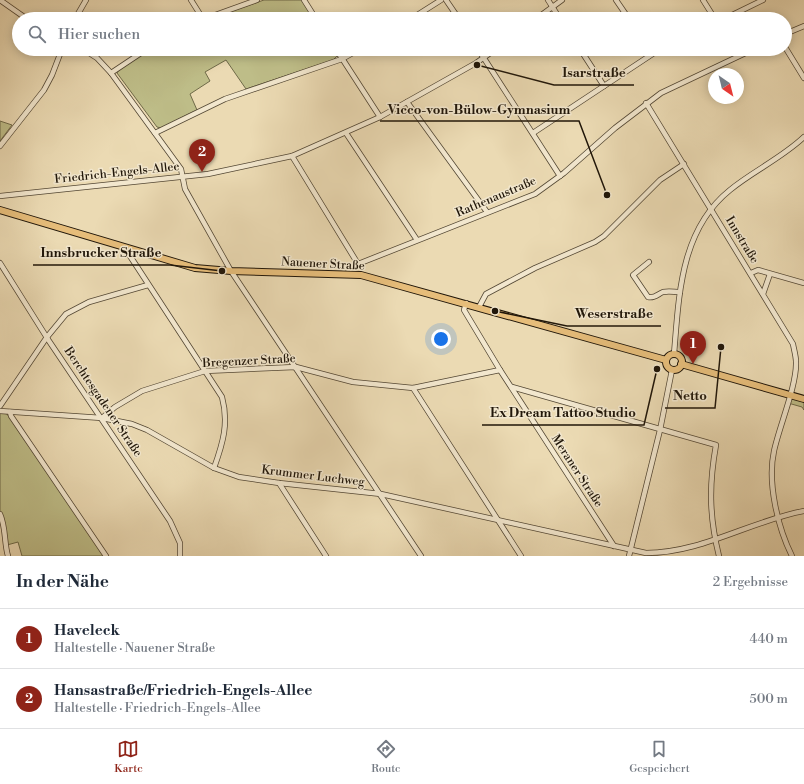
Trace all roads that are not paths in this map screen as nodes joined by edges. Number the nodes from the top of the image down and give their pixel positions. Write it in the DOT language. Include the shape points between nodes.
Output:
graph roads {
  1 [pos="0,0"];
  2 [pos="86,0"];
  3 [pos="191,0"];
  4 [pos="257,0"];
  5 [pos="304,0"];
  6 [pos="441,0"];
  7 [pos="446,0"];
  8 [pos="548,0"];
  9 [pos="562,0"];
  10 [pos="616,0"];
  11 [pos="703,0"];
  12 [pos="763,0"];
  13 [pos="552,7"];
  14 [pos="17,12"];
  15 [pos="79,12"];
  16 [pos="199,12"];
  17 [pos="224,12"];
  18 [pos="312,12"];
  19 [pos="422,12"];
  20 [pos="454,12"];
  21 [pos="545,12"];
  22 [pos="555,12"];
  23 [pos="624,12"];
  24 [pos="711,12"];
  25 [pos="738,12"];
  26 [pos="804,26"];
  27 [pos="792,31"];
  28 [pos="59,56"];
  29 [pos="94,56"];
  30 [pos="137,56"];
  31 [pos="340,56"];
  32 [pos="347,56"];
  33 [pos="487,56"];
  34 [pos="585,56"];
  35 [pos="644,56"];
  36 [pos="739,56"];
  37 [pos="790,56"];
  38 [pos="484,58"];
  39 [pos="342,59"];
  40 [pos="111,73"];
  41 [pos="804,78"];
  42 [pos="604,86"];
  43 [pos="407,102"];
  44 [pos="646,104"];
  45 [pos="380,117"];
  46 [pos="155,133"];
  47 [pos="346,133"];
  48 [pos="533,133"];
  49 [pos="804,137"];
  50 [pos="0,146"];
  51 [pos="292,156"];
  52 [pos="684,164"];
  53 [pos="560,176"];
  54 [pos="182,177"];
  55 [pos="0,196"];
  56 [pos="712,209"];
  57 [pos="0,210"];
  58 [pos="487,212"];
  59 [pos="417,240"];
  60 [pos="132,250"];
  61 [pos="649,262"];
  62 [pos="0,263"];
  63 [pos="231,271"];
  64 [pos="750,273"];
  65 [pos="770,274"];
  66 [pos="804,283"];
  67 [pos="148,285"];
  68 [pos="680,292"];
  69 [pos="763,294"];
  70 [pos="466,303"];
  71 [pos="480,307"];
  72 [pos="47,337"];
  73 [pos="674,354"];
  74 [pos="666,360"];
  75 [pos="681,364"];
  76 [pos="296,367"];
  77 [pos="500,370"];
  78 [pos="672,370"];
  79 [pos="205,371"];
  80 [pos="512,387"];
  81 [pos="413,388"];
  82 [pos="790,395"];
  83 [pos="804,399"];
  84 [pos="0,406"];
  85 [pos="0,411"];
  86 [pos="10,412"];
  87 [pos="102,418"];
  88 [pos="660,430"];
  89 [pos="214,468"];
  90 [pos="279,484"];
  91 [pos="381,494"];
  92 [pos="804,511"];
  93 [pos="0,514"];
  94 [pos="778,516"];
  95 [pos="498,521"];
  96 [pos="715,539"];
  97 [pos="614,546"];
  98 [pos="630,553"];
  99 [pos="667,554"];
  100 [pos="8,556"];
  101 [pos="106,556"];
  102 [pos="180,556"];
  103 [pos="326,556"];
  104 [pos="421,556"];
  105 [pos="521,556"];
  106 [pos="719,556"];
  107 [pos="792,556"];
  1 -- 14 [label="street"];
  2 -- 15 [label="street"];
  3 -- 16 [label="street"];
  4 -- 17 [label="street"];
  5 -- 18 [label="street"];
  6 -- 19 [label="street"];
  7 -- 20 [label="street"];
  8 -- 13 [label="street"];
  9 -- 13 [label="street"];
  10 -- 23 [label="street"];
  11 -- 24 [label="street"];
  12 -- 25 [label="street"];
  13 -- 21 [label="street"];
  13 -- 22 [label="street"];
  26 -- 27 [label="street"];
  28 -- 50 [label="street" via="44,90"];
  29 -- 40 [label="street"];
  30 -- 40 [label="street"];
  31 -- 39 [label="street"];
  32 -- 39 [label="street"];
  33 -- 38 [label="street, Friedrich-Engels-Allee"];
  34 -- 42 [label="street"];
  35 -- 42 [label="street"];
  36 -- 44 [label="street, Rathenaustraße" via="661,93"];
  37 -- 41 [label="street"];
  38 -- 43 [label="street, Friedrich-Engels-Allee"];
  38 -- 48 [label="street"];
  39 -- 45 [label="street"];
  39 -- 46 [label="street" via="225,99"];
  40 -- 46 [label="street"];
  42 -- 48 [label="street"];
  43 -- 45 [label="street, Friedrich-Engels-Allee"];
  43 -- 58 [label="street"];
  44 -- 52 [label="street, Innstraße"];
  44 -- 53 [label="street, Rathenaustraße"];
  45 -- 47 [label="street, Friedrich-Engels-Allee"];
  46 -- 54 [label="street" via="181,169"];
  47 -- 51 [label="street, Friedrich-Engels-Allee"];
  47 -- 59 [label="street"];
  48 -- 53 [label="street"];
  49 -- 56 [label="street" via="729,191"];
  51 -- 54 [label="street, Friedrich-Engels-Allee"];
  51 -- 59 [label="street, Rathenaustraße" via="358,264"];
  52 -- 56 [label="street, Innstraße"];
  52 -- 71 [label="street" via="660,180 604,236 486,294"];
  53 -- 58 [label="street, Rathenaustraße" via="535,194"];
  54 -- 55 [label="street, Friedrich-Engels-Allee"];
  54 -- 63 [label="street" via="185,189"];
  56 -- 64 [label="street, Innstraße"];
  56 -- 68 [label="street" via="693,240 685,260"];
  57 -- 60 [label="main road, Nauener Straße"];
  58 -- 59 [label="street, Rathenaustraße"];
  60 -- 63 [label="main road, Nauener Straße" via="195,268"];
  60 -- 67 [label="street" via="130,256"];
  61 -- 68 [label="street" via="633,274 648,297 653,298 669,291"];
  62 -- 72 [label="street, Berchtesgadener Straße"];
  63 -- 70 [label="main road, Nauener Straße" via="361,275"];
  63 -- 76 [label="street"];
  64 -- 65 [label="street" via="758,270"];
  64 -- 69 [label="street, Innstraße"];
  65 -- 66 [label="street"];
  65 -- 69 [label="street"];
  67 -- 72 [label="street" via="89,302 66,314"];
  67 -- 79 [label="street"];
  68 -- 73 [label="street"];
  69 -- 82 [label="street, Innstraße" via="792,344 796,362"];
  70 -- 71 [label="main road, Nauener Straße"];
  70 -- 77 [label="street, Meraner Straße" via="464,310"];
  71 -- 74 [label="main road, Nauener Straße"];
  72 -- 84 [label="street"];
  72 -- 87 [label="street, Berchtesgadener Straße"];
  73 -- 74 [label="main road"];
  73 -- 75 [label="main road" via="681,359"];
  74 -- 78 [label="main road"];
  75 -- 78 [label="main road"];
  75 -- 82 [label="main road"];
  76 -- 79 [label="street, Bregenzer Straße"];
  76 -- 81 [label="street, Bregenzer Straße" via="353,382"];
  76 -- 91 [label="street"];
  77 -- 80 [label="street, Meraner Straße"];
  77 -- 81 [label="street, Bregenzer Straße"];
  78 -- 88 [label="street"];
  79 -- 87 [label="street, Bregenzer Straße" via="142,391"];
  79 -- 89 [label="street" via="222,397 226,411 226,433"];
  80 -- 88 [label="street"];
  80 -- 97 [label="street, Meraner Straße"];
  81 -- 95 [label="street"];
  82 -- 83 [label="main road"];
  82 -- 94 [label="street, Innstraße" via="774,453 772,473"];
  85 -- 86 [label="street, Krummer Luchweg"];
  86 -- 87 [label="street, Krummer Luchweg"];
  86 -- 101 [label="street"];
  87 -- 89 [label="street, Krummer Luchweg" via="148,430"];
  87 -- 102 [label="street, Berchtesgadener Straße" via="170,521 180,543"];
  88 -- 96 [label="street" via="716,444 710,504"];
  88 -- 98 [label="street"];
  89 -- 90 [label="street, Krummer Luchweg" via="239,477"];
  90 -- 91 [label="street, Krummer Luchweg"];
  90 -- 103 [label="street"];
  91 -- 95 [label="street, Krummer Luchweg"];
  91 -- 104 [label="street"];
  92 -- 94 [label="street, Krummer Luchweg"];
  93 -- 100 [label="street"];
  94 -- 96 [label="street, Krummer Luchweg"];
  94 -- 107 [label="street, Innstraße"];
  95 -- 97 [label="street, Krummer Luchweg"];
  95 -- 105 [label="street"];
  96 -- 99 [label="street, Krummer Luchweg"];
  96 -- 106 [label="street"];
  97 -- 98 [label="street, Krummer Luchweg"];
  98 -- 99 [label="street, Krummer Luchweg"];
}
